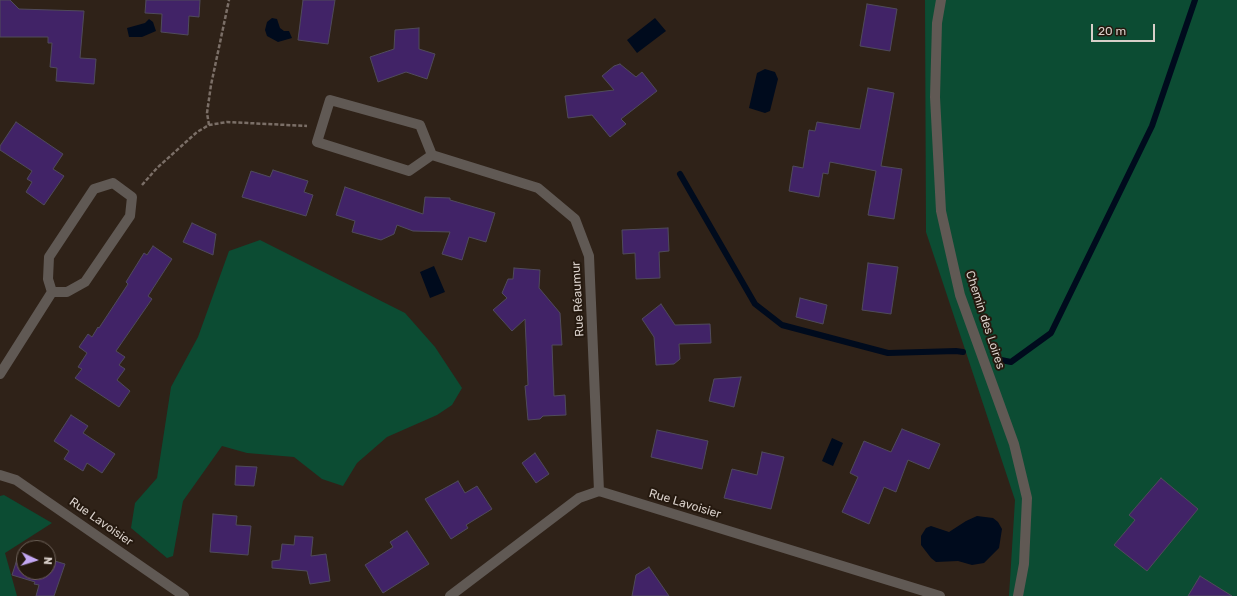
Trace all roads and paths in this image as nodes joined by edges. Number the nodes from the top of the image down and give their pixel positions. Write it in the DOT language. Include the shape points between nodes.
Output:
graph roads {
  1 [pos="229,0"];
  2 [pos="940,0"];
  3 [pos="209,125"];
  4 [pos="321,128"];
  5 [pos="432,155"];
  6 [pos="132,197"];
  7 [pos="52,292"];
  8 [pos="0,374"];
  9 [pos="0,475"];
  10 [pos="599,491"];
  11 [pos="184,596"];
  12 [pos="450,596"];
  13 [pos="940,596"];
  14 [pos="1018,596"];
  1 -- 3 [label="path" via="211,86 207,113"];
  2 -- 14 [label="street, Chemin des Loires" via="935,97 941,211 960,295 1014,444 1027,498 1024,564"];
  3 -- 4 [label="path" via="227,122"];
  3 -- 6 [label="path" via="197,132 157,168"];
  4 -- 5 [label="street" via="316,142 409,170"];
  4 -- 5 [label="street" via="330,100 420,125"];
  5 -- 10 [label="street, Rue Réaumur" via="538,188 575,219 589,256"];
  6 -- 7 [label="street" via="130,216 85,282 67,292"];
  6 -- 7 [label="street" via="113,183 94,189 49,257 48,279"];
  7 -- 8 [label="street"];
  9 -- 11 [label="street, Rue Lavoisier" via="16,480"];
  10 -- 12 [label="street" via="579,498"];
  10 -- 13 [label="street, Rue Lavoisier"];
}
